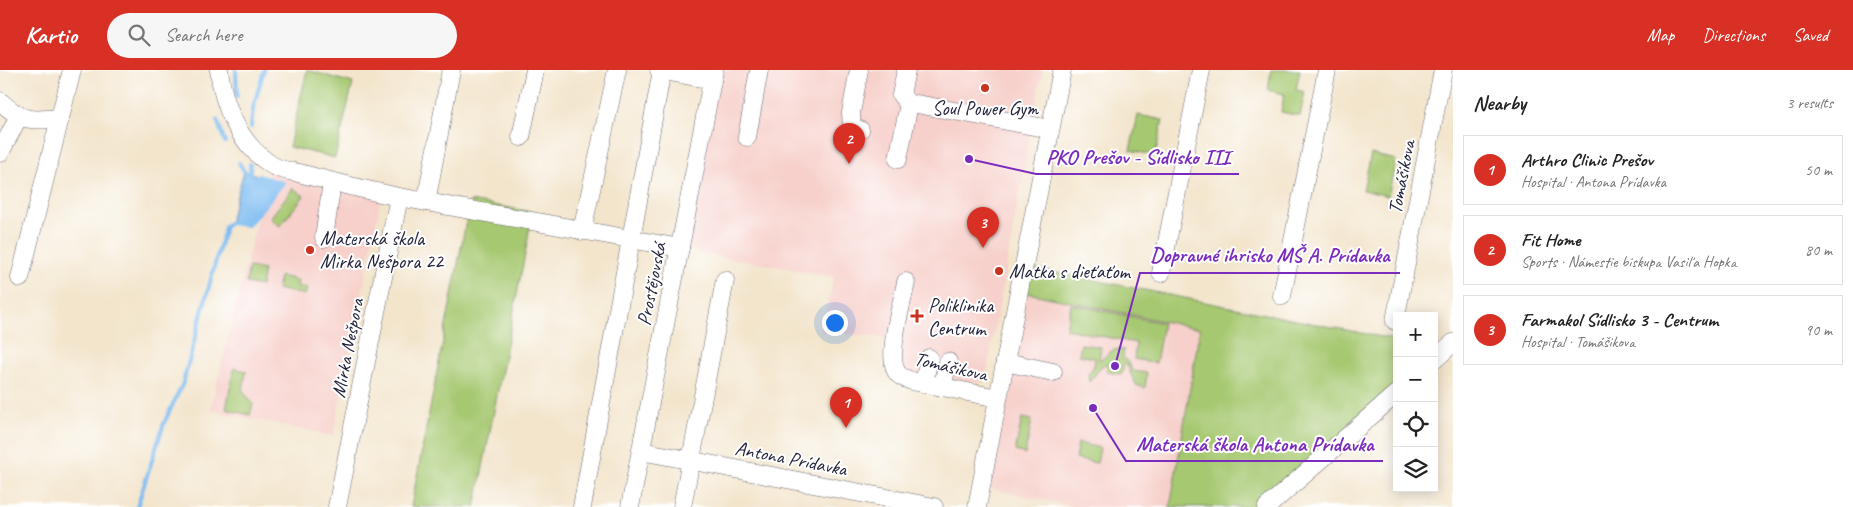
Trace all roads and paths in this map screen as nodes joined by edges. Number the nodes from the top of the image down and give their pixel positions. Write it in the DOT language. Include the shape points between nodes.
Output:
graph roads {
  1 [pos="72,70"];
  2 [pos="219,70"];
  3 [pos="451,70"];
  4 [pos="535,70"];
  5 [pos="616,70"];
  6 [pos="661,70"];
  7 [pos="759,70"];
  8 [pos="858,70"];
  9 [pos="906,70"];
  10 [pos="1062,70"];
  11 [pos="1201,70"];
  12 [pos="1327,70"];
  13 [pos="1443,70"];
  14 [pos="713,75"];
  15 [pos="688,76"];
  16 [pos="0,101"];
  17 [pos="917,104"];
  18 [pos="707,106"];
  19 [pos="19,116"];
  20 [pos="60,118"];
  21 [pos="1050,129"];
  22 [pos="860,130"];
  23 [pos="521,137"];
  24 [pos="747,138"];
  25 [pos="0,153"];
  26 [pos="898,159"];
  27 [pos="332,182"];
  28 [pos="399,197"];
  29 [pos="426,202"];
  30 [pos="582,231"];
  31 [pos="324,238"];
  32 [pos="630,239"];
  33 [pos="680,248"];
  34 [pos="1161,273"];
  35 [pos="20,278"];
  36 [pos="725,280"];
  37 [pos="906,282"];
  38 [pos="1282,296"];
  39 [pos="1397,312"];
  40 [pos="1453,343"];
  41 [pos="1437,357"];
  42 [pos="929,358"];
  43 [pos="948,362"];
  44 [pos="1005,362"];
  45 [pos="1053,372"];
  46 [pos="924,383"];
  47 [pos="942,387"];
  48 [pos="1393,397"];
  49 [pos="998,398"];
  50 [pos="641,451"];
  51 [pos="690,459"];
  52 [pos="337,507"];
  53 [pos="582,507"];
  54 [pos="630,507"];
  55 [pos="682,507"];
  56 [pos="934,507"];
  57 [pos="977,507"];
  58 [pos="1267,507"];
  1 -- 20 [label="street"];
  2 -- 27 [label="street" via="228,112 257,153 271,165"];
  3 -- 29 [label="street"];
  4 -- 23 [label="street"];
  5 -- 30 [label="street"];
  6 -- 15 [label="street"];
  6 -- 32 [label="street"];
  7 -- 24 [label="street"];
  8 -- 22 [label="street" via="851,113 852,128"];
  9 -- 26 [label="street" via="901,95 909,104"];
  10 -- 21 [label="street, Tomášikova"];
  11 -- 34 [label="street"];
  12 -- 38 [label="street"];
  13 -- 39 [label="street, Tomášikova"];
  14 -- 15 [label="street"];
  14 -- 18 [label="street, Prostějovská"];
  15 -- 18 [label="street"];
  16 -- 19 [label="street"];
  17 -- 21 [label="street"];
  18 -- 33 [label="street, Prostějovská"];
  19 -- 20 [label="street" via="35,121"];
  19 -- 25 [label="street"];
  20 -- 35 [label="street"];
  21 -- 44 [label="street, Tomášikova"];
  27 -- 28 [label="street"];
  27 -- 31 [label="street"];
  28 -- 29 [label="street"];
  28 -- 52 [label="street, Mirka Nešpora"];
  29 -- 30 [label="street"];
  30 -- 32 [label="street"];
  32 -- 33 [label="street"];
  32 -- 53 [label="street"];
  33 -- 50 [label="street, Prostějovská"];
  36 -- 51 [label="street"];
  37 -- 46 [label="street, Tomášikova" via="892,353 897,373"];
  40 -- 41 [label="street"];
  42 -- 46 [label="street"];
  43 -- 47 [label="street"];
  44 -- 45 [label="street"];
  44 -- 49 [label="street, Tomášikova"];
  46 -- 47 [label="street, Tomášikova"];
  47 -- 49 [label="street, Tomášikova"];
  48 -- 58 [label="street"];
  49 -- 57 [label="street, Tomášikova"];
  50 -- 51 [label="street, Antona Prídavka"];
  50 -- 54 [label="street, Prostějovská"];
  51 -- 55 [label="street"];
  51 -- 56 [label="street, Antona Prídavka"];
}
